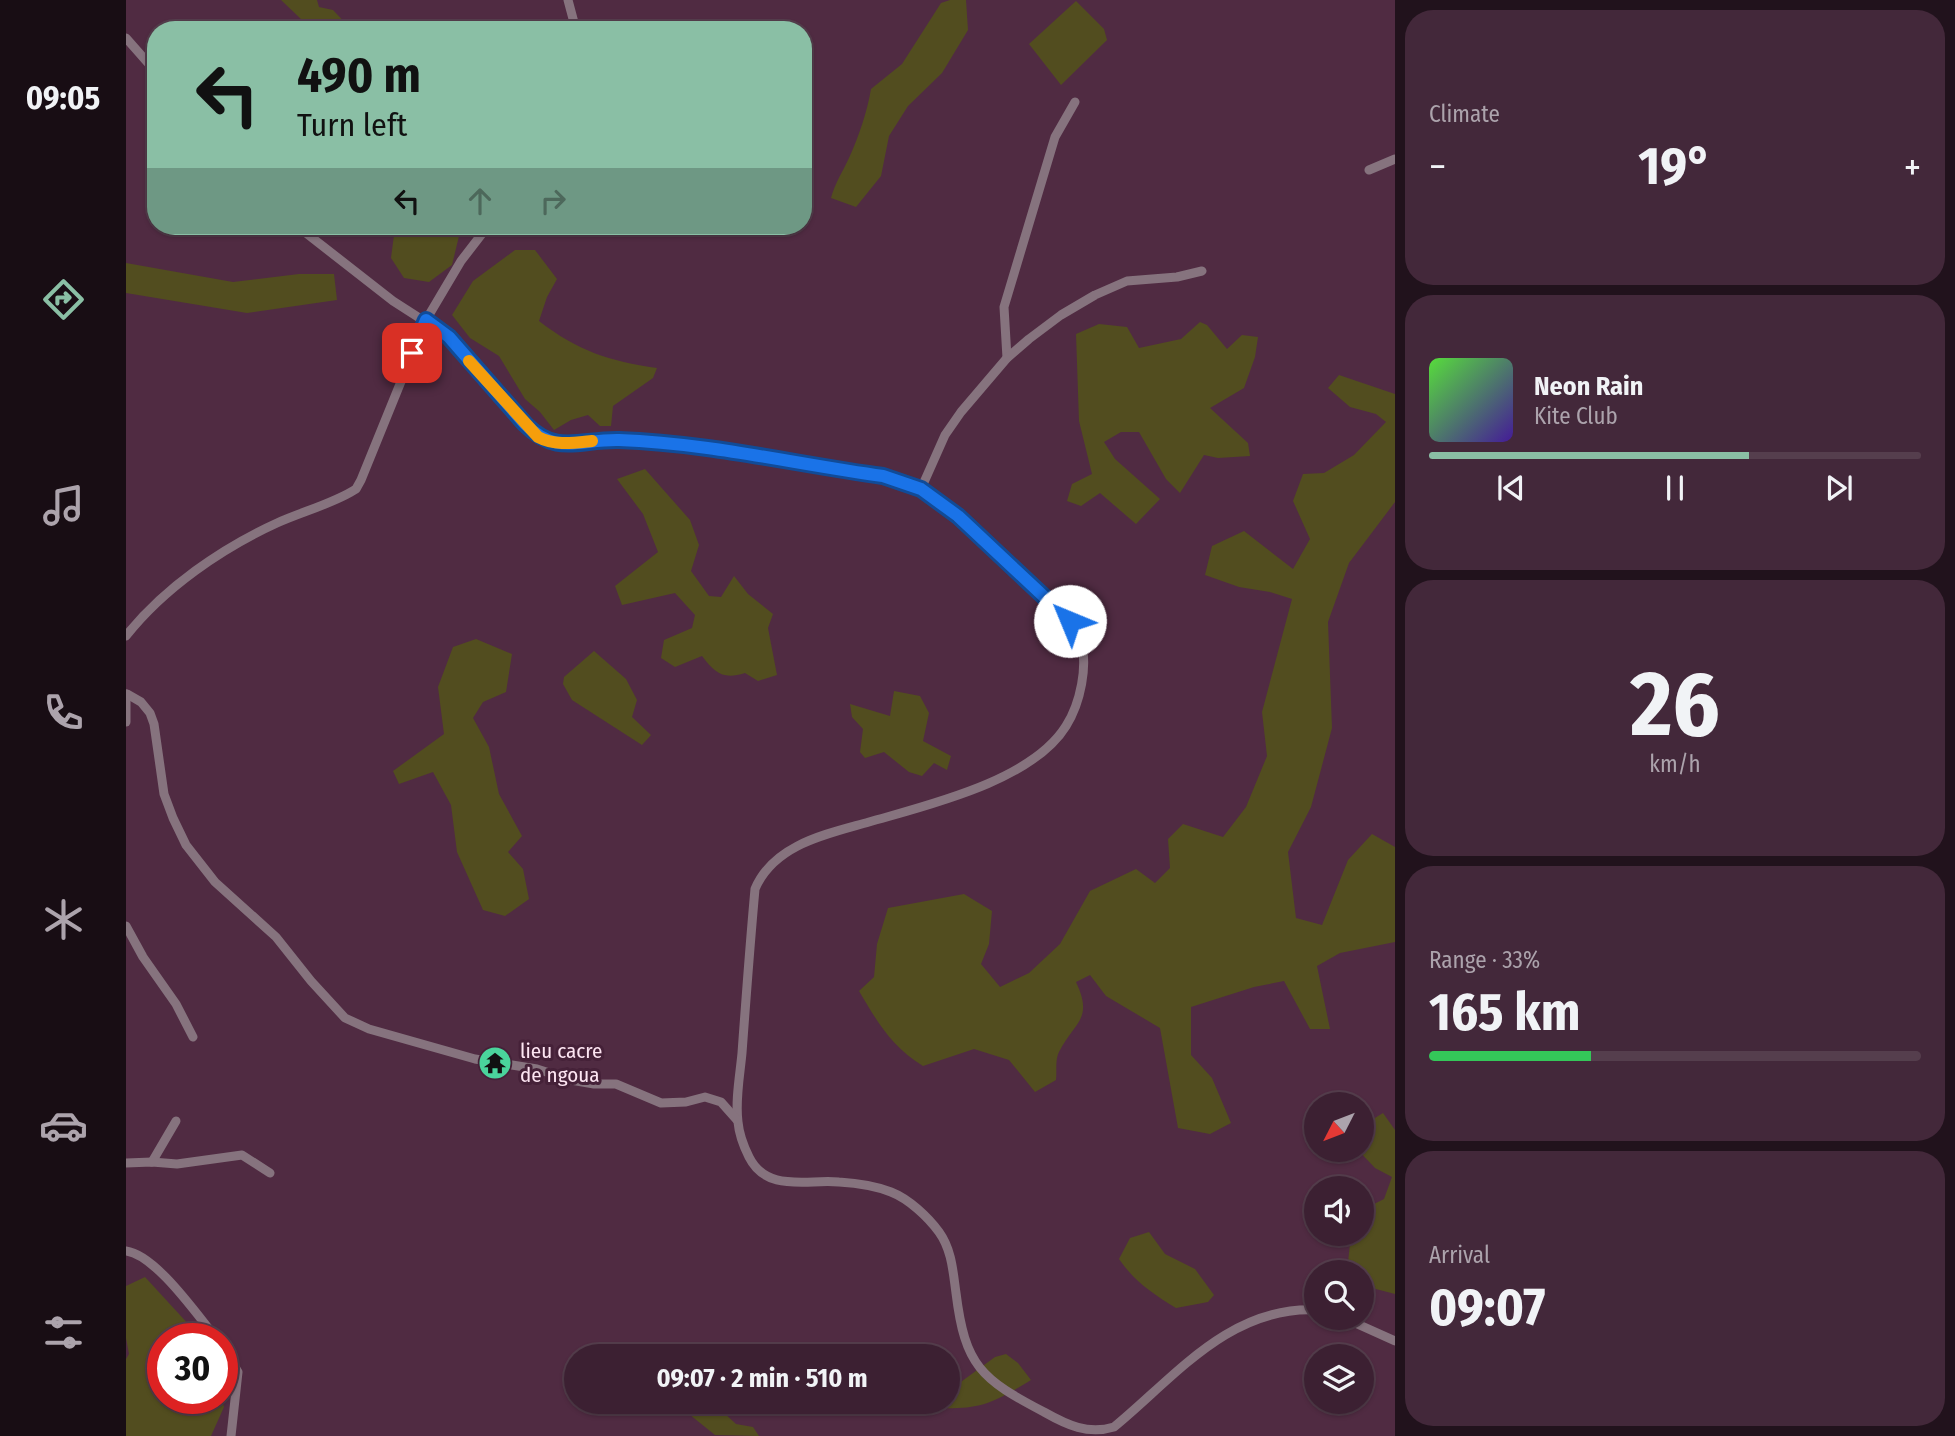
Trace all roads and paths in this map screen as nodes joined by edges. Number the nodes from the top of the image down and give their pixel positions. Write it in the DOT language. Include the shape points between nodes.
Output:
graph roads {
  1 [pos="568,0"];
  2 [pos="574,21"];
  3 [pos="126,38"];
  4 [pos="147,62"];
  5 [pos="1075,102"];
  6 [pos="1395,159"];
  7 [pos="1369,170"];
  8 [pos="309,235"];
  9 [pos="481,235"];
  10 [pos="1202,271"];
  11 [pos="426,320"];
  12 [pos="1007,358"];
  13 [pos="921,489"];
  14 [pos="126,636"];
  15 [pos="126,694"];
  16 [pos="126,722"];
  17 [pos="126,926"];
  18 [pos="193,1037"];
  19 [pos="737,1120"];
  20 [pos="176,1121"];
  21 [pos="152,1162"];
  22 [pos="126,1163"];
  23 [pos="270,1173"];
  24 [pos="126,1251"];
  25 [pos="1304,1309"];
  26 [pos="203,1323"];
  27 [pos="1370,1330"];
  28 [pos="1395,1341"];
  29 [pos="233,1414"];
  30 [pos="231,1436"];
  1 -- 2 [label="street"];
  3 -- 4 [label="street"];
  5 -- 12 [label="street" via="1055,137 1004,307"];
  6 -- 7 [label="street"];
  8 -- 11 [label="street" via="393,301"];
  9 -- 11 [label="street"];
  10 -- 12 [label="street" via="1127,281 1095,295 1061,315"];
  11 -- 13 [label="street" via="449,337 525,424 548,442 618,440 702,447 883,476"];
  11 -- 14 [label="street" via="356,489 258,531 168,593"];
  12 -- 13 [label="street" via="961,412"];
  13 -- 19 [label="street" via="966,523 1070,621 1084,659 1076,703 1053,741 1011,773 956,795 828,832 781,857 761,874 755,889"];
  15 -- 16 [label="street"];
  15 -- 19 [label="street" via="150,713 164,794 192,853 215,882 276,937 345,1018 369,1030 475,1059 571,1080 616,1084 661,1102 705,1097 722,1102"];
  17 -- 18 [label="street"];
  19 -- 25 [label="street" via="750,1160 762,1174 778,1181 870,1187 910,1203 940,1233 948,1249 968,1347 986,1377 1032,1406 1082,1429 1114,1427 1209,1344 1232,1331 1276,1314"];
  20 -- 21 [label="street"];
  21 -- 22 [label="street"];
  21 -- 23 [label="street" via="177,1164 242,1155"];
  24 -- 26 [label="street" via="154,1265"];
  27 -- 28 [label="street"];
  29 -- 30 [label="street"];
}
